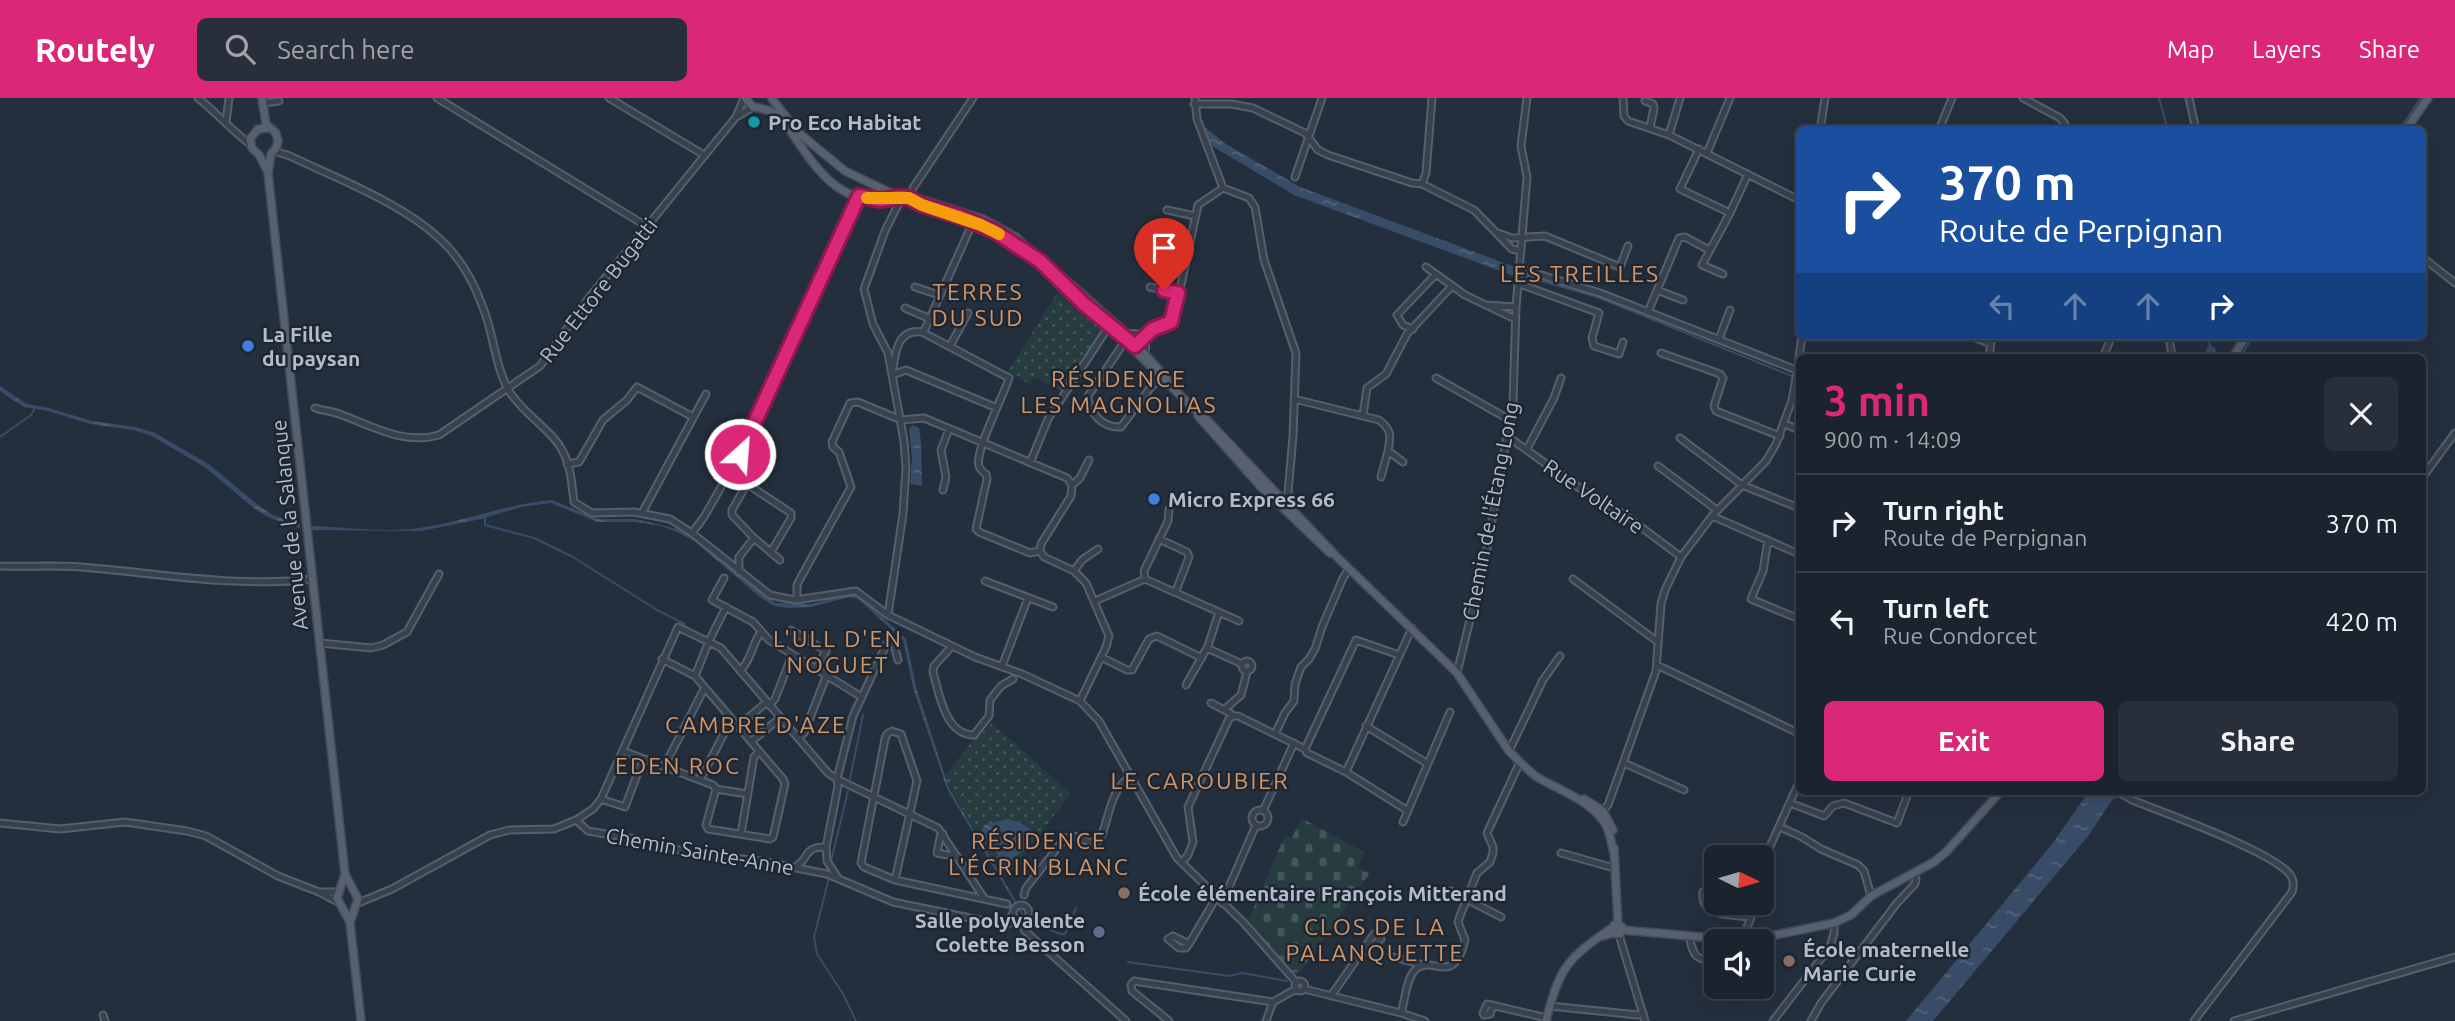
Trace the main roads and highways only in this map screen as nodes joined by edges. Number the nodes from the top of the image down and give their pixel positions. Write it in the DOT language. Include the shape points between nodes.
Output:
graph roads {
  1 [pos="744,98"];
  2 [pos="772,98"];
  3 [pos="2428,98"];
  4 [pos="261,100"];
  5 [pos="758,107"];
  6 [pos="2409,126"];
  7 [pos="269,128"];
  8 [pos="255,132"];
  9 [pos="274,150"];
  10 [pos="259,155"];
  11 [pos="268,173"];
  12 [pos="865,182"];
  13 [pos="859,196"];
  14 [pos="899,197"];
  15 [pos="909,198"];
  16 [pos="1040,261"];
  17 [pos="1057,276"];
  18 [pos="1126,337"];
  19 [pos="1143,354"];
  20 [pos="1174,388"];
  21 [pos="1194,409"];
  22 [pos="1286,508"];
  23 [pos="1997,795"];
  24 [pos="345,874"];
  25 [pos="340,891"];
  26 [pos="355,891"];
  27 [pos="340,905"];
  28 [pos="356,905"];
  29 [pos="351,923"];
  30 [pos="1617,930"];
  31 [pos="1774,935"];
  32 [pos="1704,937"];
  33 [pos="1546,1019"];
  34 [pos="361,1021"];
  1 -- 5 [label="main road"];
  2 -- 5 [label="main road"];
  2 -- 12 [label="main road" via="812,146"];
  3 -- 6 [label="main road"];
  4 -- 7 [label="main road"];
  4 -- 8 [label="main road"];
  5 -- 13 [label="main road" via="780,117 821,175"];
  7 -- 8 [label="main road"];
  7 -- 9 [label="main road" via="277,137"];
  8 -- 10 [label="main road" via="250,144"];
  9 -- 10 [label="main road"];
  9 -- 11 [label="main road"];
  10 -- 11 [label="main road"];
  11 -- 24 [label="main road, Avenue de la Salanque"];
  12 -- 13 [label="main road"];
  12 -- 14 [label="main road"];
  13 -- 14 [label="main road"];
  14 -- 15 [label="main road"];
  15 -- 16 [label="main road" via="1001,235"];
  15 -- 16 [label="main road" via="994,224 1016,237"];
  16 -- 17 [label="main road"];
  17 -- 18 [label="main road"];
  17 -- 18 [label="main road"];
  18 -- 19 [label="main road"];
  18 -- 19 [label="main road"];
  19 -- 20 [label="main road"];
  19 -- 20 [label="main road"];
  20 -- 21 [label="main road"];
  21 -- 22 [label="main road"];
  21 -- 22 [label="main road" via="1261,487"];
  22 -- 30 [label="main road" via="1457,673 1520,762 1534,775 1587,800 1601,813 1613,829"];
  23 -- 31 [label="main road" via="1947,851 1871,896 1851,915"];
  24 -- 25 [label="main road, Avenue de la Salanque"];
  24 -- 26 [label="main road, Avenue de la Salanque"];
  25 -- 26 [label="main road"];
  25 -- 27 [label="main road"];
  26 -- 28 [label="main road"];
  27 -- 28 [label="main road" via="349,909"];
  27 -- 29 [label="main road"];
  28 -- 29 [label="main road"];
  29 -- 34 [label="main road"];
  30 -- 32 [label="main road"];
  30 -- 33 [label="main road" via="1580,949 1569,962 1556,984"];
}
